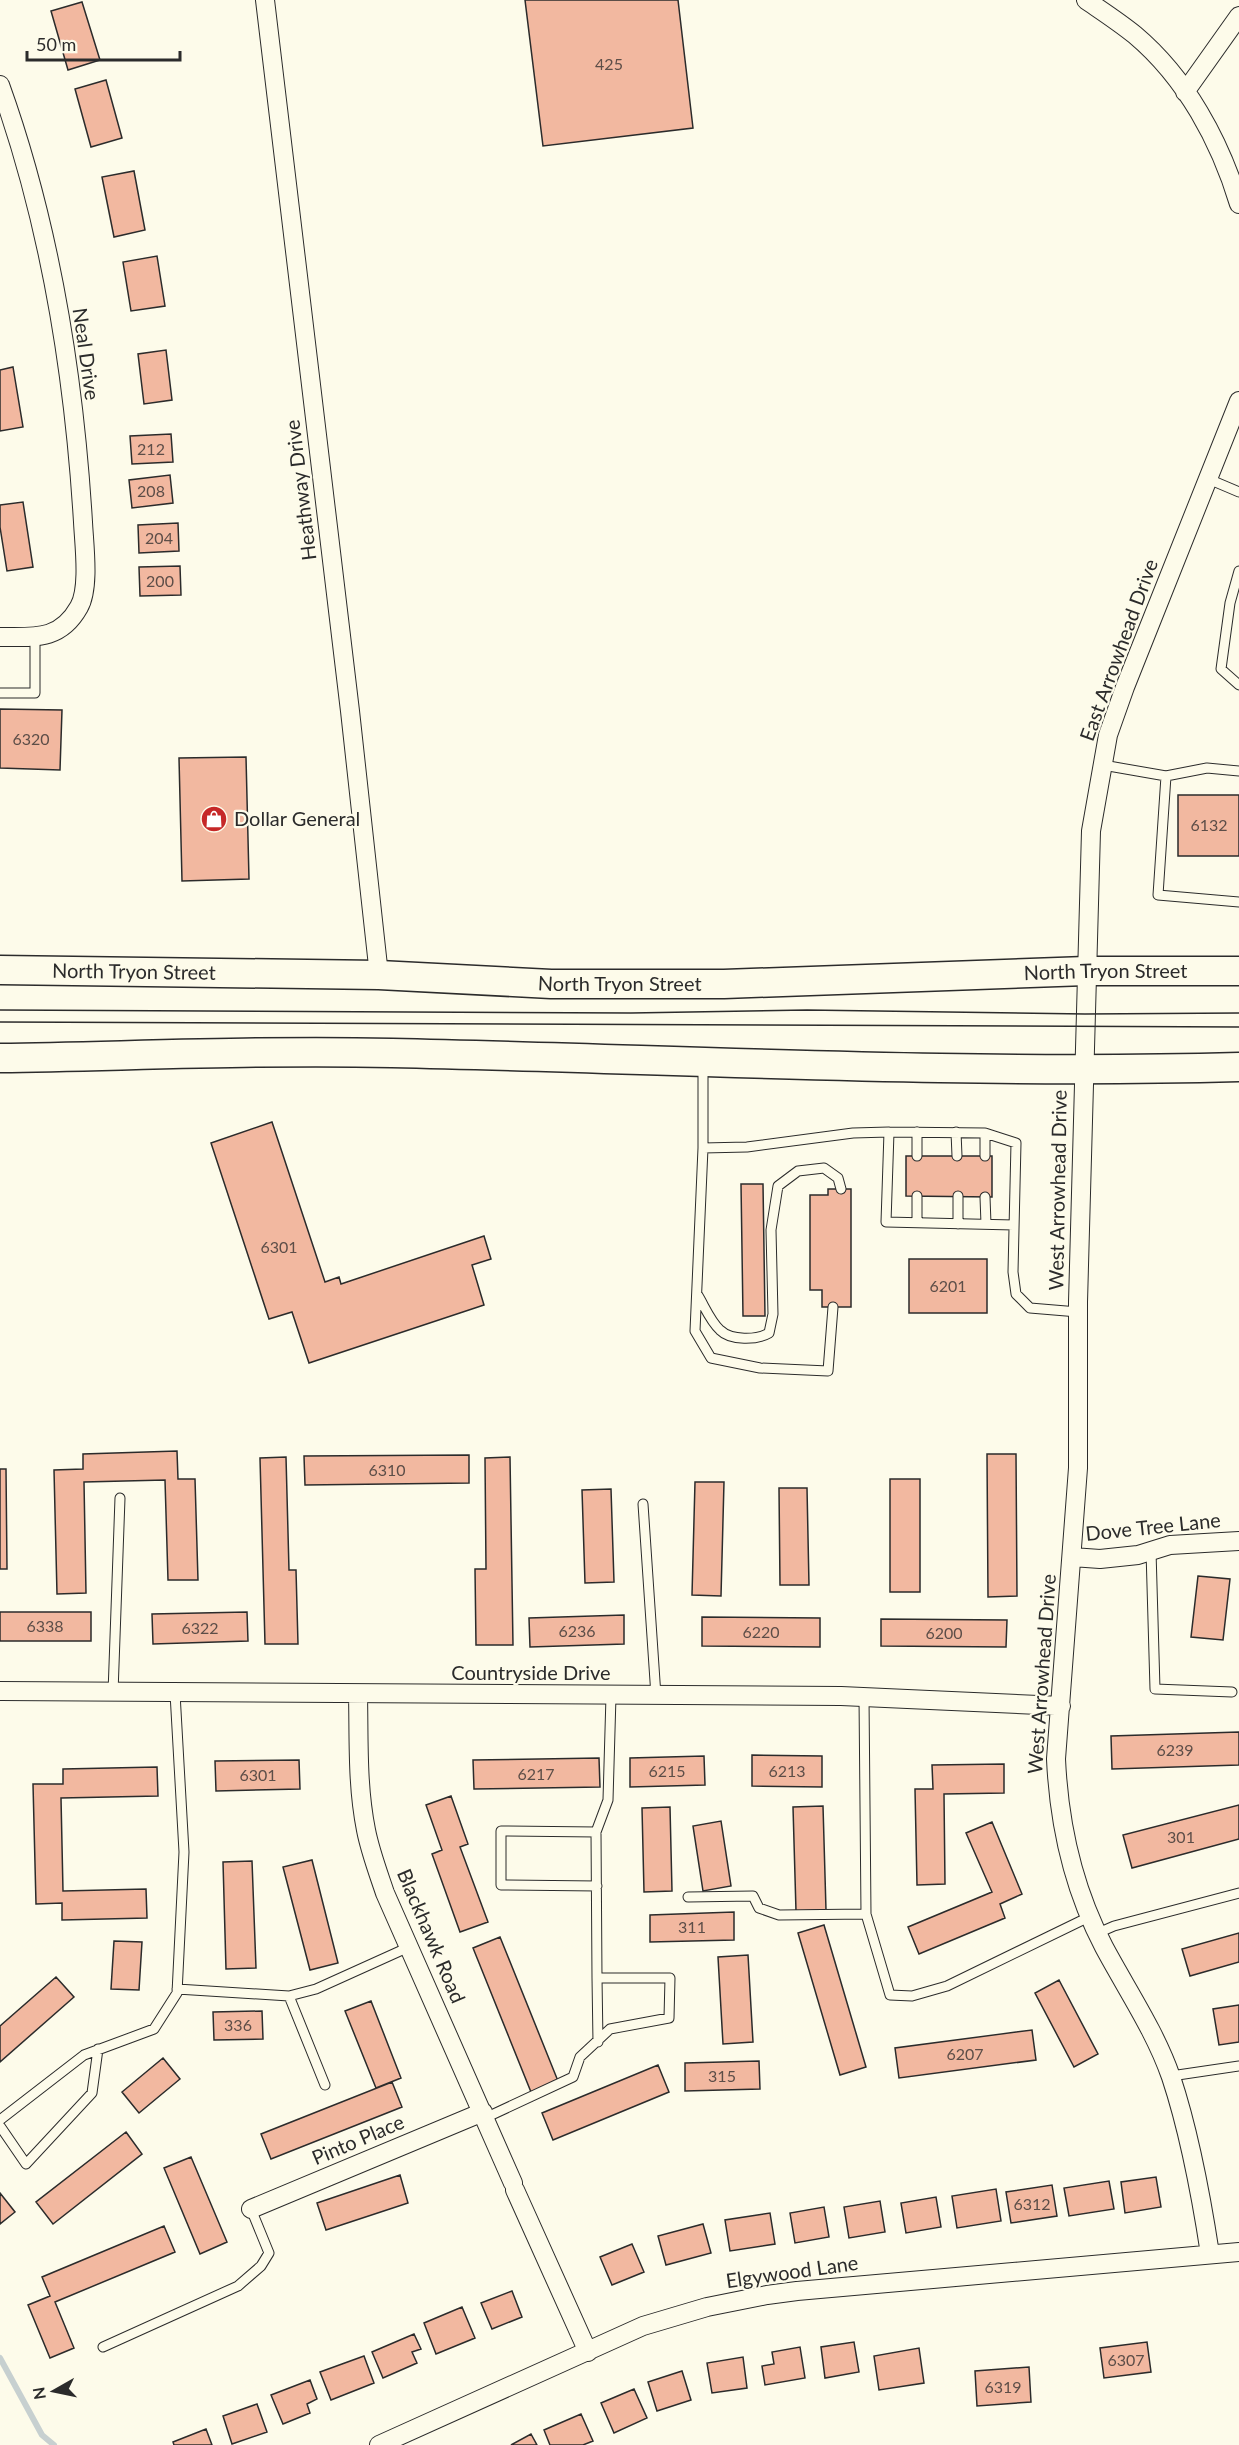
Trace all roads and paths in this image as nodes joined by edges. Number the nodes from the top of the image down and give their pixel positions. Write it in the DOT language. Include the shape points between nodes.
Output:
graph roads {
  1 [pos="265,0"];
  2 [pos="1086,0"];
  3 [pos="1239,16"];
  4 [pos="0,85"];
  5 [pos="1185,92"];
  6 [pos="1239,204"];
  7 [pos="1239,401"];
  8 [pos="1206,478"];
  9 [pos="1239,492"];
  10 [pos="1239,571"];
  11 [pos="0,637"];
  12 [pos="35,637"];
  13 [pos="1239,685"];
  14 [pos="0,693"];
  15 [pos="1103,765"];
  16 [pos="1239,771"];
  17 [pos="1166,776"];
  18 [pos="1239,902"];
  19 [pos="0,970"];
  20 [pos="1086,971"];
  21 [pos="1239,971"];
  22 [pos="379,975"];
  23 [pos="0,1058"];
  24 [pos="703,1063"];
  25 [pos="1239,1067"];
  26 [pos="1083,1069"];
  27 [pos="889,1132"];
  28 [pos="917,1132"];
  29 [pos="956,1132"];
  30 [pos="985,1133"];
  31 [pos="703,1148"];
  32 [pos="917,1156"];
  33 [pos="957,1156"];
  34 [pos="985,1156"];
  35 [pos="841,1189"];
  36 [pos="917,1196"];
  37 [pos="958,1196"];
  38 [pos="985,1197"];
  39 [pos="917,1222"];
  40 [pos="958,1224"];
  41 [pos="986,1224"];
  42 [pos="1014,1224"];
  43 [pos="696,1293"];
  44 [pos="834,1307"];
  45 [pos="1078,1312"];
  46 [pos="120,1498"];
  47 [pos="644,1504"];
  48 [pos="1239,1541"];
  49 [pos="1151,1551"];
  50 [pos="1072,1557"];
  51 [pos="0,1691"];
  52 [pos="1232,1692"];
  53 [pos="113,1693"];
  54 [pos="175,1693"];
  55 [pos="358,1695"];
  56 [pos="656,1695"];
  57 [pos="611,1696"];
  58 [pos="864,1697"];
  59 [pos="1061,1706"];
  60 [pos="596,1832"];
  61 [pos="597,1886"];
  62 [pos="1239,1893"];
  63 [pos="688,1897"];
  64 [pos="866,1914"];
  65 [pos="1091,1916"];
  66 [pos="1098,1933"];
  67 [pos="409,1947"];
  68 [pos="597,1978"];
  69 [pos="177,1989"];
  70 [pos="289,1996"];
  71 [pos="598,2042"];
  72 [pos="98,2049"];
  73 [pos="1239,2066"];
  74 [pos="1171,2076"];
  75 [pos="325,2085"];
  76 [pos="484,2115"];
  77 [pos="0,2120"];
  78 [pos="0,2126"];
  79 [pos="251,2209"];
  80 [pos="1239,2252"];
  81 [pos="1210,2254"];
  82 [pos="103,2347"];
  83 [pos="588,2352"];
  84 [pos="379,2445"];
  1 -- 22 [label="street, Heathway Drive"];
  2 -- 5 [label="street" via="1136,36"];
  3 -- 5 [label="street"];
  4 -- 12 [label="street, Neal Drive" via="43,230 61,326 81,492 86,572 80,606 61,629"];
  5 -- 6 [label="street" via="1216,143"];
  7 -- 8 [label="street, East Arrowhead Drive"];
  8 -- 9 [label="lane"];
  8 -- 15 [label="street, East Arrowhead Drive" via="1125,687 1108,735"];
  10 -- 13 [label="lane" via="1230,603 1221,669"];
  11 -- 12 [label="street"];
  12 -- 14 [label="lane" via="36,693"];
  15 -- 17 [label="lane"];
  15 -- 20 [label="street, East Arrowhead Drive" via="1091,831"];
  16 -- 17 [label="lane" via="1207,768"];
  17 -- 18 [label="lane" via="1158,895"];
  19 -- 22 [label="main road, North Tryon Street"];
  20 -- 21 [label="main road, North Tryon Street"];
  20 -- 22 [label="main road, North Tryon Street" via="724,984 551,984"];
  20 -- 26 [label="street, East Arrowhead Drive"];
  23 -- 24 [label="main road" via="390,1053"];
  24 -- 26 [label="main road"];
  24 -- 31 [label="lane"];
  25 -- 26 [label="main road"];
  26 -- 45 [label="street, West Arrowhead Drive"];
  27 -- 28 [label="lane"];
  27 -- 31 [label="lane"];
  27 -- 39 [label="lane" via="886,1222"];
  28 -- 29 [label="lane"];
  28 -- 32 [label="lane"];
  29 -- 30 [label="lane"];
  29 -- 33 [label="lane"];
  30 -- 34 [label="lane"];
  30 -- 42 [label="lane" via="1016,1143"];
  31 -- 43 [label="lane"];
  35 -- 43 [label="lane" via="838,1178 824,1168 798,1171 778,1186 771,1230 773,1314 769,1333 758,1339 720,1332"];
  36 -- 39 [label="lane"];
  37 -- 40 [label="lane"];
  38 -- 41 [label="lane"];
  39 -- 40 [label="lane"];
  40 -- 41 [label="lane"];
  41 -- 42 [label="lane"];
  42 -- 45 [label="lane" via="1016,1294 1030,1308"];
  43 -- 44 [label="lane" via="695,1331 711,1358 760,1368 828,1371"];
  45 -- 50 [label="street, West Arrowhead Drive"];
  46 -- 53 [label="lane"];
  47 -- 56 [label="lane"];
  48 -- 49 [label="street, Dove Tree Lane" via="1170,1545"];
  49 -- 50 [label="street, Dove Tree Lane" via="1100,1559"];
  49 -- 52 [label="lane" via="1155,1689"];
  50 -- 59 [label="street, West Arrowhead Drive"];
  51 -- 53 [label="street, Countryside Drive"];
  53 -- 54 [label="street, Countryside Drive"];
  54 -- 55 [label="street, Countryside Drive"];
  54 -- 69 [label="lane" via="184,1852"];
  55 -- 57 [label="street, Countryside Drive"];
  55 -- 67 [label="street, Blackhawk Road" via="359,1767 366,1830 385,1893"];
  56 -- 57 [label="street, Countryside Drive"];
  56 -- 58 [label="street, Countryside Drive"];
  57 -- 60 [label="lane" via="608,1800"];
  58 -- 59 [label="street, Countryside Drive"];
  58 -- 64 [label="lane"];
  59 -- 65 [label="street, West Arrowhead Drive" via="1057,1785 1074,1874"];
  60 -- 61 [label="lane"];
  60 -- 61 [label="lane" via="501,1831 501,1885"];
  61 -- 68 [label="lane"];
  62 -- 66 [label="lane"];
  63 -- 64 [label="lane" via="753,1896 759,1908 779,1915"];
  64 -- 65 [label="lane" via="890,1995 912,1996 947,1986"];
  65 -- 66 [label="street, West Arrowhead Drive"];
  66 -- 74 [label="street, West Arrowhead Drive" via="1143,2014"];
  67 -- 70 [label="lane" via="316,1989"];
  67 -- 76 [label="street, Blackhawk Road"];
  68 -- 71 [label="lane"];
  68 -- 71 [label="lane" via="670,1978 669,2018 610,2029"];
  69 -- 70 [label="lane"];
  69 -- 72 [label="lane" via="154,2029"];
  70 -- 75 [label="lane"];
  71 -- 76 [label="lane" via="580,2057 573,2077"];
  72 -- 77 [label="lane" via="84,2055"];
  72 -- 78 [label="lane" via="92,2093 26,2164"];
  73 -- 74 [label="lane"];
  74 -- 81 [label="street, West Arrowhead Drive" via="1199,2184"];
  76 -- 79 [label="street, Pinto Place"];
  76 -- 83 [label="street, Blackhawk Road"];
  79 -- 82 [label="lane" via="269,2253 261,2266 238,2286"];
  80 -- 81 [label="street, Elgywood Lane"];
  81 -- 83 [label="street, Elgywood Lane" via="767,2295 643,2326"];
  83 -- 84 [label="street, Elgywood Lane"];
}
